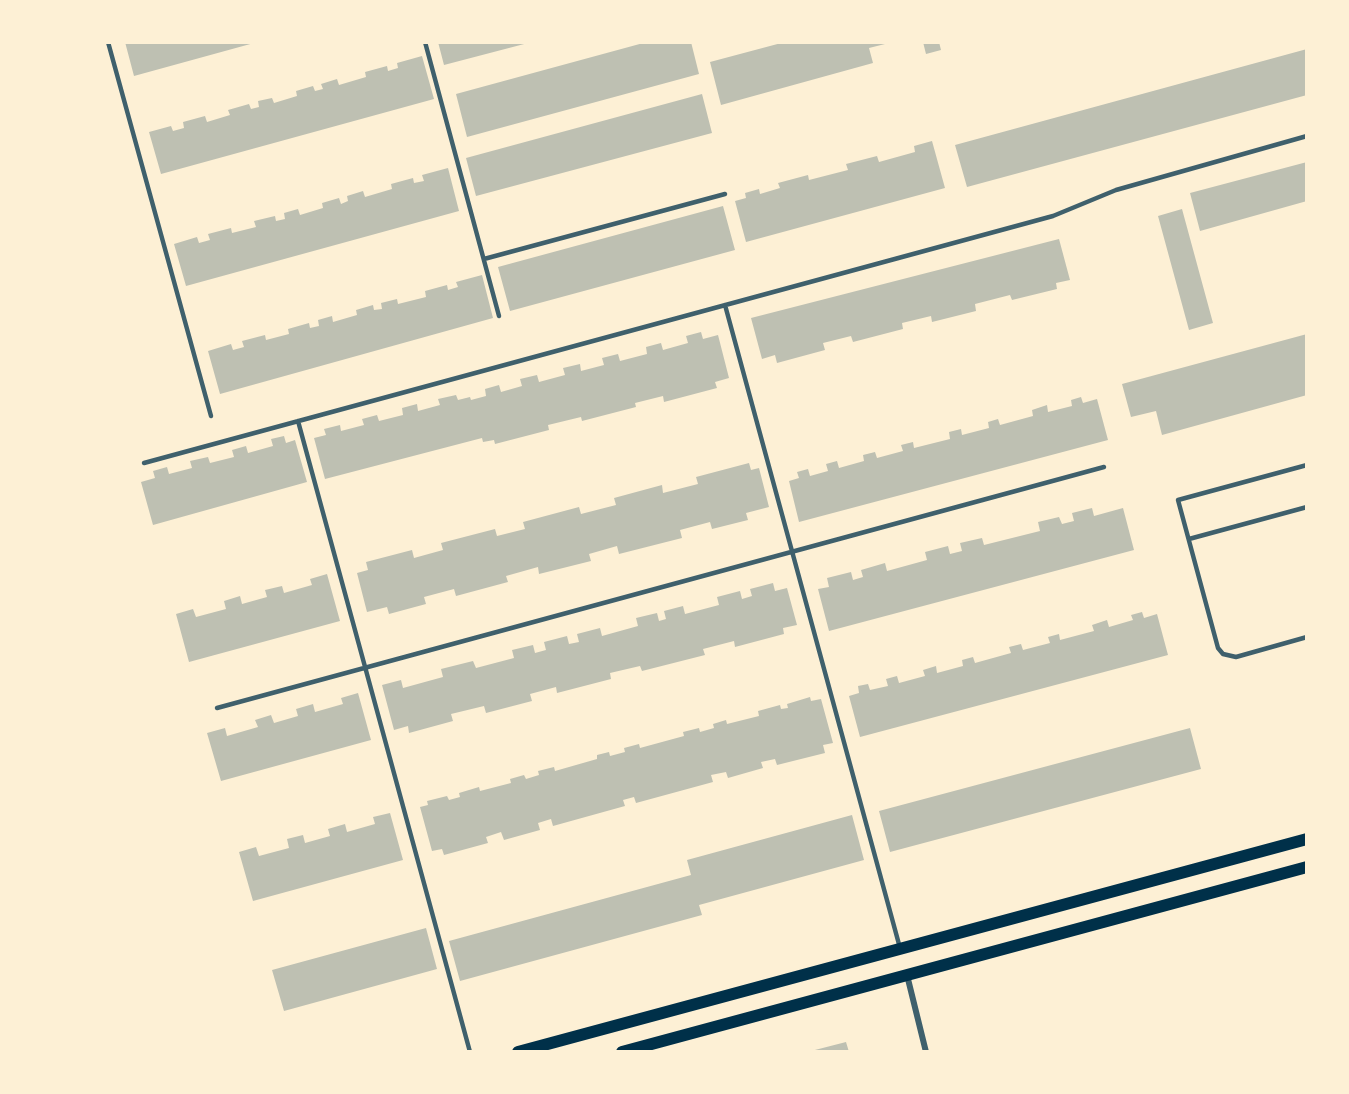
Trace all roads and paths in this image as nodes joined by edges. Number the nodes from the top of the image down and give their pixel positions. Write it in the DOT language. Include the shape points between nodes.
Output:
graph roads {
  1 [pos="108,42"];
  2 [pos="425,42"];
  3 [pos="1307,136"];
  4 [pos="724,194"];
  5 [pos="484,259"];
  6 [pos="725,305"];
  7 [pos="499,316"];
  8 [pos="211,416"];
  9 [pos="298,422"];
  10 [pos="144,463"];
  11 [pos="1307,465"];
  12 [pos="1104,467"];
  13 [pos="1307,507"];
  14 [pos="1189,539"];
  15 [pos="792,552"];
  16 [pos="1307,637"];
  17 [pos="365,668"];
  18 [pos="217,708"];
  19 [pos="1307,839"];
  20 [pos="1307,867"];
  21 [pos="900,948"];
  22 [pos="906,975"];
  23 [pos="470,1052"];
  24 [pos="518,1052"];
  25 [pos="622,1052"];
  26 [pos="926,1052"];
  1 -- 8 [label="lane"];
  2 -- 5 [label="lane"];
  3 -- 6 [label="lane" via="1116,190 1053,216"];
  4 -- 5 [label="lane"];
  5 -- 7 [label="lane"];
  6 -- 9 [label="lane"];
  6 -- 15 [label="lane"];
  9 -- 10 [label="lane"];
  9 -- 17 [label="lane"];
  11 -- 14 [label="lane" via="1178,500"];
  12 -- 15 [label="lane"];
  13 -- 14 [label="lane"];
  14 -- 16 [label="lane" via="1218,648 1223,654 1236,657"];
  15 -- 17 [label="lane"];
  15 -- 21 [label="lane"];
  17 -- 18 [label="lane"];
  17 -- 23 [label="lane"];
  19 -- 21 [label="main road"];
  20 -- 22 [label="main road"];
  21 -- 24 [label="main road"];
  22 -- 25 [label="main road"];
  22 -- 26 [label="street"];
}
